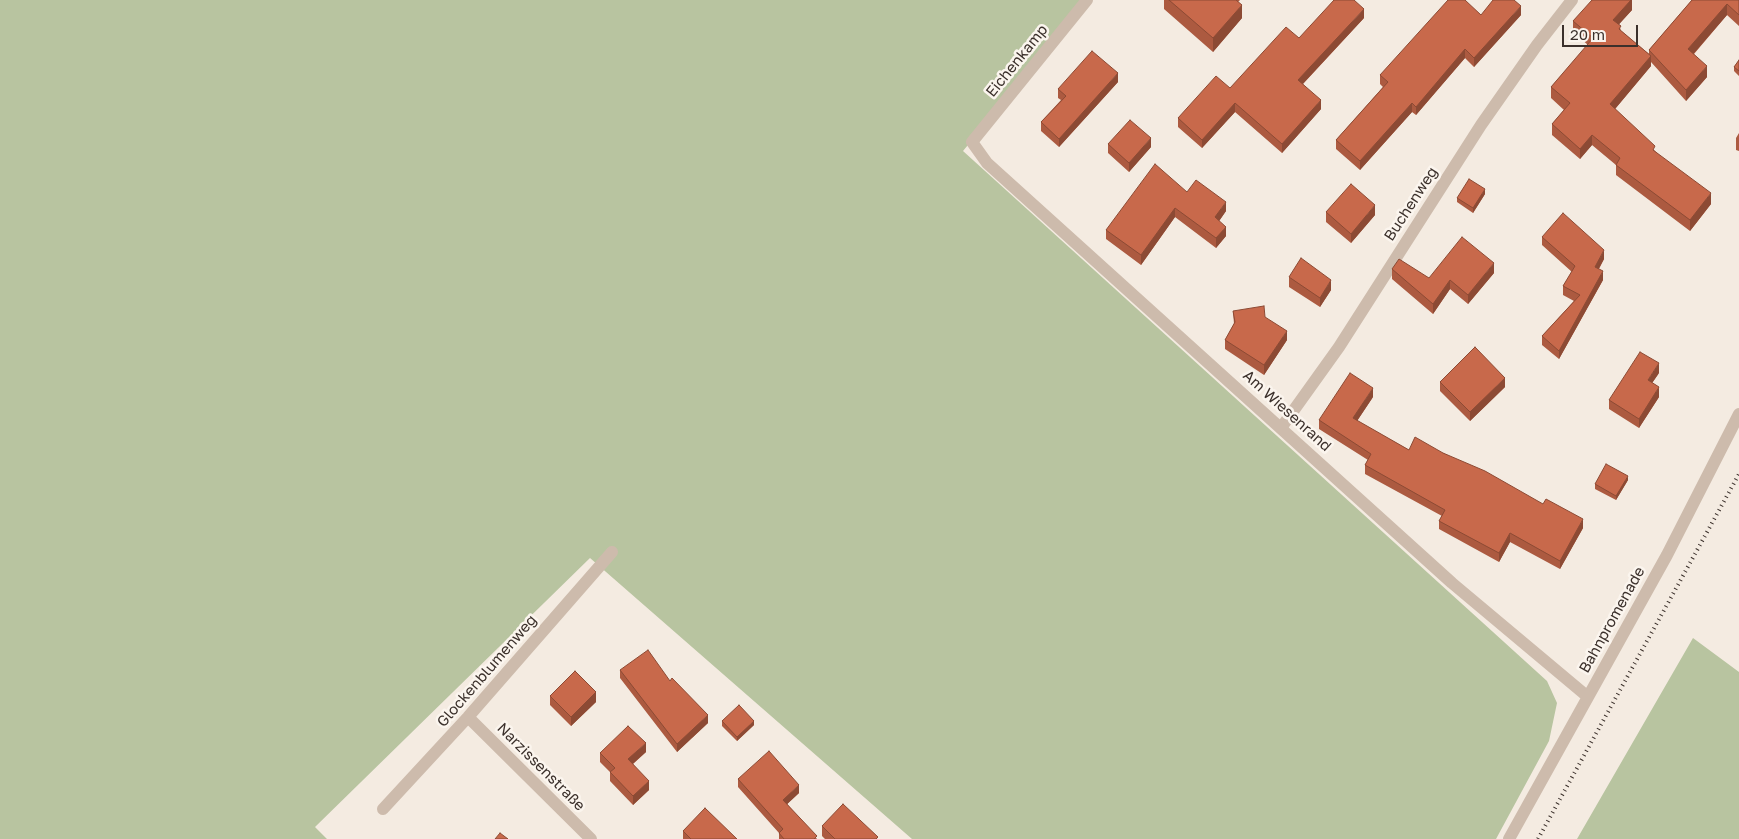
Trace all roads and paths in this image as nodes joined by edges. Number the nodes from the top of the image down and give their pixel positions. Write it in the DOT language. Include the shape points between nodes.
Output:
graph roads {
  1 [pos="1087,0"];
  2 [pos="1572,0"];
  3 [pos="972,142"];
  4 [pos="1739,414"];
  5 [pos="1281,428"];
  6 [pos="612,552"];
  7 [pos="1588,697"];
  8 [pos="468,717"];
  9 [pos="383,809"];
  10 [pos="591,839"];
  11 [pos="1509,839"];
  1 -- 3 [label="street, Eichenkamp"];
  2 -- 5 [label="street, Buchenweg" via="1481,125 1339,347"];
  3 -- 5 [label="street, Am Wiesenrand" via="988,163"];
  4 -- 7 [label="street, Bahnpromenade" via="1667,555"];
  5 -- 7 [label="street, Am Wiesenrand" via="1452,583"];
  6 -- 8 [label="street, Glockenblumenweg"];
  7 -- 11 [label="street, Bahnpromenade"];
  8 -- 9 [label="street, Glockenblumenweg"];
  8 -- 10 [label="street, Narzissenstraße"];
}
